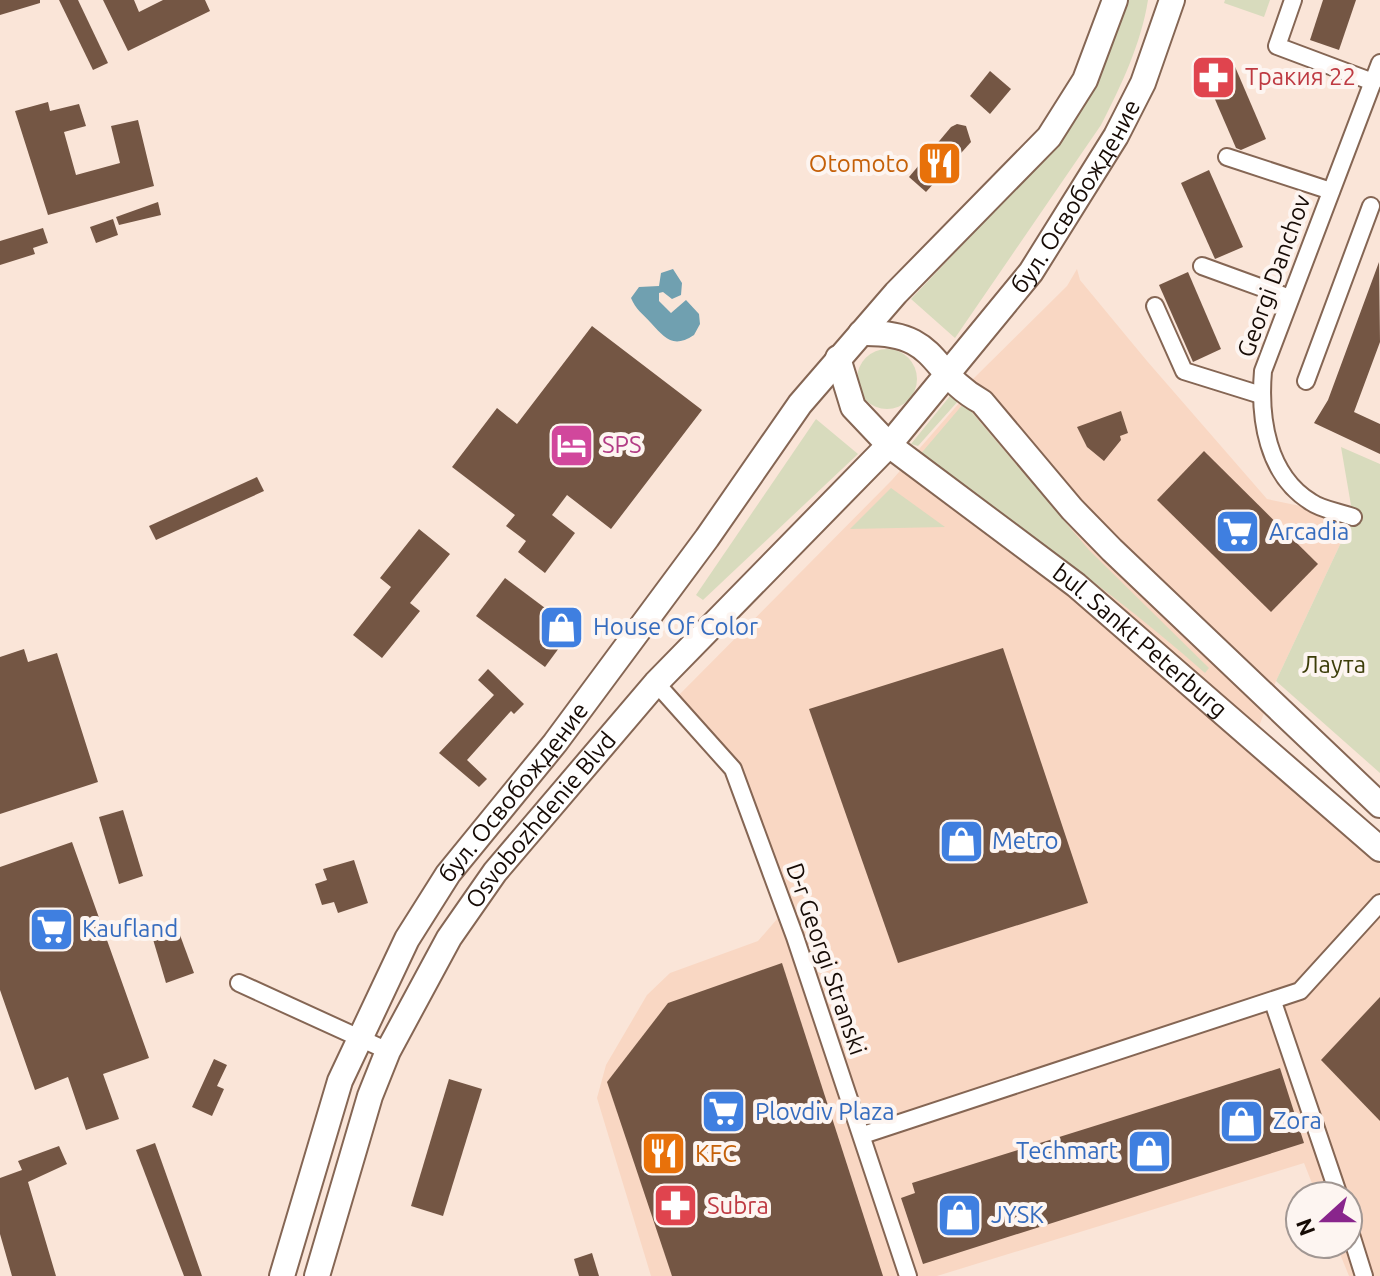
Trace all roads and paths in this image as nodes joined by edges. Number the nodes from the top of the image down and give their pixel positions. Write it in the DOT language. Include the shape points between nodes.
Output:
graph roads {
  1 [pos="1115,0"];
  2 [pos="1172,0"];
  3 [pos="1293,0"];
  4 [pos="1380,63"];
  5 [pos="1373,82"];
  6 [pos="1227,157"];
  7 [pos="1331,191"];
  8 [pos="1371,206"];
  9 [pos="1202,266"];
  10 [pos="1290,298"];
  11 [pos="1155,306"];
  12 [pos="861,333"];
  13 [pos="838,358"];
  14 [pos="949,374"];
  15 [pos="1306,381"];
  16 [pos="1261,395"];
  17 [pos="889,445"];
  18 [pos="1353,517"];
  19 [pos="656,683"];
  20 [pos="1380,805"];
  21 [pos="1380,849"];
  22 [pos="1380,903"];
  23 [pos="239,983"];
  24 [pos="1273,1002"];
  25 [pos="358,1038"];
  26 [pos="388,1051"];
  27 [pos="863,1135"];
  28 [pos="1334,1180"];
  29 [pos="282,1276"];
  30 [pos="317,1276"];
  31 [pos="908,1276"];
  1 -- 12 [label="main road" via="1085,80 1049,137"];
  2 -- 14 [label="main road, бул. Освобождение" via="1143,83 1116,136 1031,272"];
  3 -- 5 [label="street" via="1277,46"];
  4 -- 5 [label="street, Georgi Danchov"];
  5 -- 7 [label="street, Georgi Danchov"];
  6 -- 7 [label="street"];
  7 -- 10 [label="street, Georgi Danchov"];
  8 -- 15 [label="street"];
  9 -- 10 [label="street"];
  10 -- 16 [label="street, Georgi Danchov" via="1263,371"];
  11 -- 16 [label="street" via="1184,371"];
  12 -- 13 [label="main road, бул. Освобождение"];
  12 -- 14 [label="main road, bul. Sankt Peterburg" via="906,337"];
  13 -- 17 [label="main road, bul. Sankt Peterburg" via="853,407"];
  13 -- 25 [label="main road, бул. Освобождение" via="555,743 448,874 407,939"];
  14 -- 17 [label="main road, бул. Освобождение"];
  14 -- 20 [label="main road, bul. Sankt Peterburg" via="982,402 1112,550"];
  16 -- 18 [label="street, Georgi Danchov" via="1269,447 1286,479 1311,503"];
  17 -- 19 [label="main road, Osvobozhdenie Blvd"];
  17 -- 21 [label="main road, bul. Sankt Peterburg" via="1076,585"];
  19 -- 26 [label="main road, Osvobozhdenie Blvd" via="495,872 449,938"];
  19 -- 27 [label="street, D-r Georgi Stranski" via="733,769"];
  22 -- 24 [label="street" via="1300,991"];
  23 -- 25 [label="street"];
  24 -- 27 [label="street"];
  24 -- 28 [label="street"];
  25 -- 26 [label="street"];
  25 -- 29 [label="main road, бул. Освобождение" via="340,1081"];
  26 -- 30 [label="main road, Osvobozhdenie Blvd"];
  27 -- 31 [label="street, D-r Georgi Stranski"];
}
